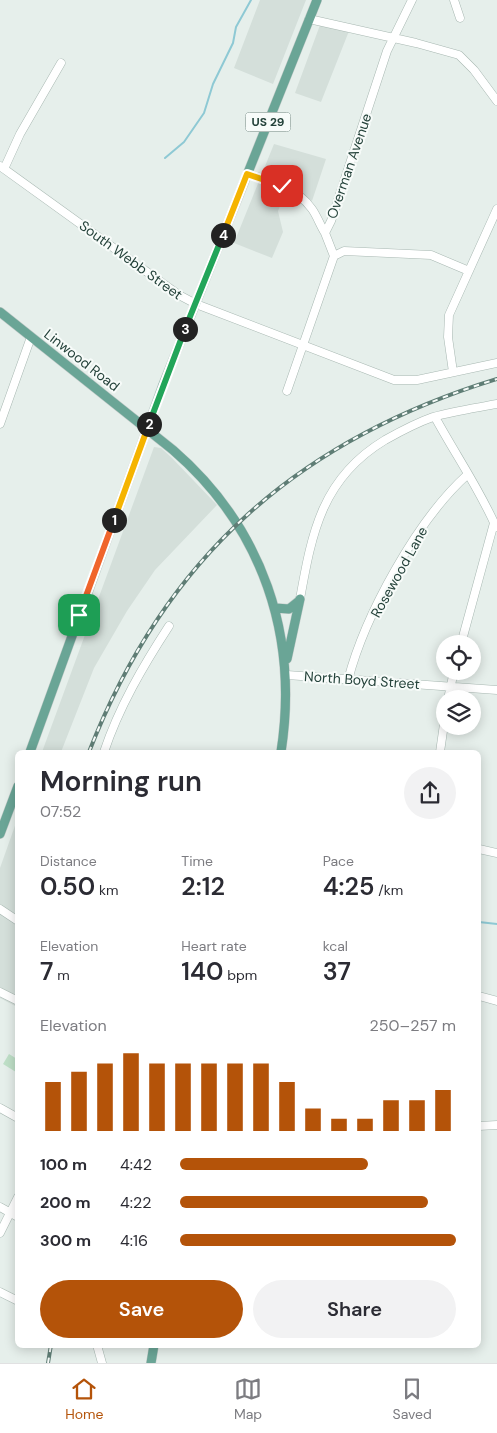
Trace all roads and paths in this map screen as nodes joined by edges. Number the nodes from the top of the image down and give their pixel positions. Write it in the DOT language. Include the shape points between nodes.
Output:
graph roads {
  1 [pos="317,0"];
  2 [pos="412,0"];
  3 [pos="454,0"];
  4 [pos="460,18"];
  5 [pos="309,20"];
  6 [pos="392,37"];
  7 [pos="61,63"];
  8 [pos="497,101"];
  9 [pos="2,167"];
  10 [pos="247,174"];
  11 [pos="497,209"];
  12 [pos="325,233"];
  13 [pos="334,256"];
  14 [pos="469,271"];
  15 [pos="196,304"];
  16 [pos="0,312"];
  17 [pos="31,336"];
  18 [pos="302,345"];
  19 [pos="497,363"];
  20 [pos="453,372"];
  21 [pos="287,391"];
  22 [pos="497,404"];
  23 [pos="435,417"];
  24 [pos="0,424"];
  25 [pos="147,429"];
  26 [pos="467,475"];
  27 [pos="496,525"];
  28 [pos="300,599"];
  29 [pos="275,608"];
  30 [pos="297,612"];
  31 [pos="279,625"];
  32 [pos="169,626"];
  33 [pos="464,635"];
  34 [pos="286,670"];
  35 [pos="348,680"];
  36 [pos="452,680"];
  37 [pos="451,686"];
  38 [pos="450,690"];
  39 [pos="497,690"];
  40 [pos="442,735"];
  41 [pos="31,750"];
  42 [pos="105,750"];
  43 [pos="281,750"];
  44 [pos="440,750"];
  45 [pos="15,794"];
  46 [pos="0,834"];
  47 [pos="481,849"];
  48 [pos="497,853"];
  49 [pos="0,909"];
  50 [pos="15,919"];
  51 [pos="0,992"];
  52 [pos="481,997"];
  53 [pos="15,1000"];
  54 [pos="497,1001"];
  55 [pos="0,1108"];
  56 [pos="15,1116"];
  57 [pos="497,1125"];
  58 [pos="481,1126"];
  59 [pos="0,1207"];
  60 [pos="14,1215"];
  61 [pos="0,1233"];
  62 [pos="0,1292"];
  63 [pos="15,1300"];
  64 [pos="98,1348"];
  65 [pos="154,1348"];
  66 [pos="102,1363"];
  67 [pos="151,1363"];
  1 -- 5 [label="main road, US 29"];
  2 -- 6 [label="street, Overman Avenue"];
  3 -- 4 [label="street"];
  5 -- 6 [label="street"];
  5 -- 10 [label="main road, US 29"];
  6 -- 8 [label="street" via="459,55"];
  6 -- 12 [label="street, Overman Avenue"];
  7 -- 9 [label="street"];
  9 -- 15 [label="street, South Webb Street" via="179,296"];
  10 -- 12 [label="street" via="293,191 312,208"];
  10 -- 15 [label="main road, US 29"];
  11 -- 14 [label="street"];
  12 -- 13 [label="street, Overman Avenue"];
  13 -- 14 [label="street" via="344,251 431,254"];
  13 -- 18 [label="street"];
  14 -- 20 [label="street" via="449,315 448,337"];
  15 -- 18 [label="street, South Webb Street"];
  15 -- 25 [label="main road, US 29"];
  16 -- 17 [label="main road, Linwood Road"];
  17 -- 24 [label="street"];
  17 -- 25 [label="main road, Linwood Road"];
  18 -- 20 [label="street, South Webb Street" via="394,380 417,380"];
  18 -- 21 [label="street"];
  19 -- 20 [label="street, South Webb Street"];
  22 -- 23 [label="street"];
  23 -- 26 [label="street"];
  23 -- 28 [label="street" via="378,444 356,461 331,490 314,530"];
  25 -- 29 [label="main road, Linwood Road" via="184,459 219,496 252,549"];
  25 -- 41 [label="main road, US 29"];
  26 -- 27 [label="street"];
  26 -- 35 [label="street, Rosewood Lane" via="440,503 396,571 357,651"];
  27 -- 33 [label="street"];
  28 -- 29 [label="main road" via="289,609"];
  28 -- 30 [label="main road"];
  29 -- 31 [label="main road, Linwood Road"];
  30 -- 31 [label="main road" via="293,619"];
  30 -- 34 [label="main road"];
  31 -- 34 [label="main road, Linwood Road"];
  32 -- 42 [label="street" via="137,678"];
  34 -- 35 [label="street, North Boyd Street"];
  34 -- 43 [label="main road" via="287,717"];
  35 -- 37 [label="street, North Boyd Street"];
  36 -- 37 [label="street"];
  37 -- 38 [label="street"];
  37 -- 39 [label="street, North Boyd Street"];
  40 -- 44 [label="street"];
  45 -- 46 [label="main road"];
  47 -- 48 [label="street"];
  49 -- 50 [label="street"];
  51 -- 53 [label="street"];
  52 -- 54 [label="street"];
  55 -- 56 [label="street"];
  57 -- 58 [label="street"];
  59 -- 60 [label="street"];
  60 -- 61 [label="street"];
  62 -- 63 [label="street"];
  64 -- 66 [label="street"];
  65 -- 67 [label="main road"];
}
